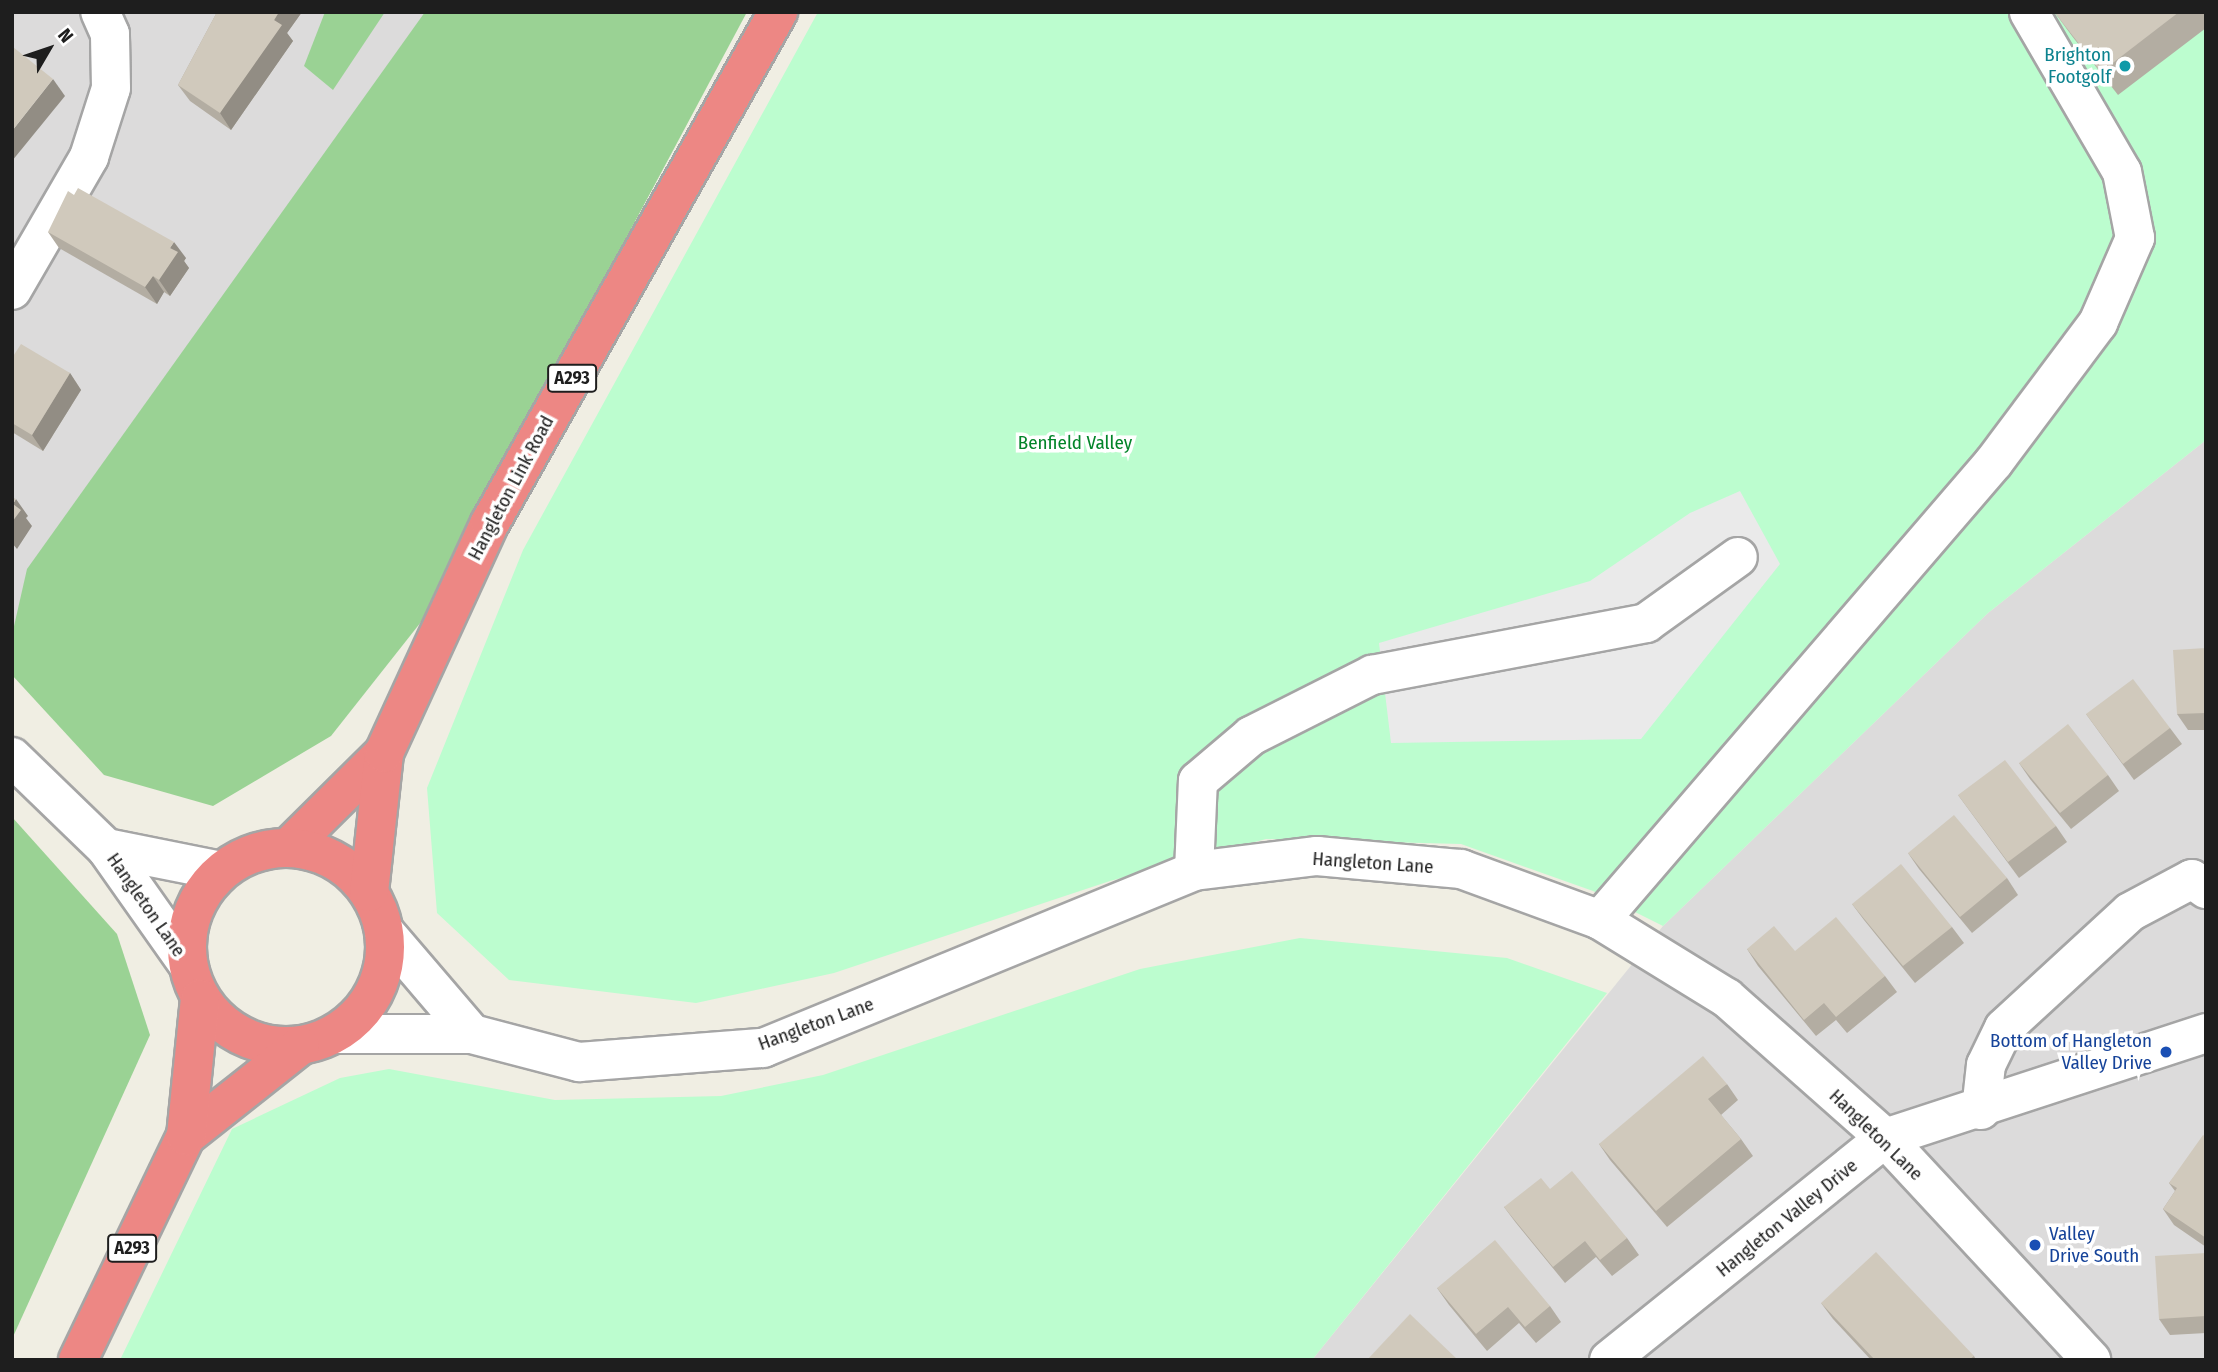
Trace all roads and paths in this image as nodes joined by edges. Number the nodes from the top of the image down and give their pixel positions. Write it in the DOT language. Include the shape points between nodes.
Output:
graph roads {
  1 [pos="100,12"];
  2 [pos="778,12"];
  3 [pos="2029,12"];
  4 [pos="14,290"];
  5 [pos="1738,557"];
  6 [pos="384,753"];
  7 [pos="12,757"];
  8 [pos="289,847"];
  9 [pos="106,848"];
  10 [pos="220,871"];
  11 [pos="1195,871"];
  12 [pos="2206,889"];
  13 [pos="369,892"];
  14 [pos="1600,920"];
  15 [pos="384,931"];
  16 [pos="187,963"];
  17 [pos="200,999"];
  18 [pos="2206,1033"];
  19 [pos="336,1034"];
  20 [pos="472,1034"];
  21 [pos="300,1046"];
  22 [pos="1981,1110"];
  23 [pos="186,1136"];
  24 [pos="1885,1138"];
  25 [pos="1650,1347"];
  26 [pos="78,1360"];
  27 [pos="1609,1360"];
  28 [pos="2091,1360"];
  1 -- 4 [label="street" via="110,34 111,88 89,158"];
  2 -- 6 [label="highway, Hangleton Link Road / A293" via="490,523"];
  3 -- 14 [label="street" via="2122,172 2135,238 2098,323 1994,462"];
  5 -- 11 [label="street" via="1646,623 1372,675 1251,736 1198,780"];
  6 -- 8 [label="highway, Hangleton Link Road / A293"];
  6 -- 13 [label="highway, Hangleton Link Road / A293"];
  7 -- 9 [label="street, Hangleton Lane"];
  8 -- 10 [label="highway" via="253,853"];
  8 -- 13 [label="highway" via="320,853"];
  9 -- 10 [label="street, Hangleton Lane"];
  9 -- 16 [label="street, Hangleton Lane"];
  10 -- 16 [label="highway" via="199,897 187,929"];
  11 -- 14 [label="street, Hangleton Lane" via="1317,856 1461,869"];
  11 -- 20 [label="street, Hangleton Lane" via="763,1048 579,1062"];
  12 -- 22 [label="street" via="2192,879 2130,912 2004,1028 1986,1065"];
  13 -- 15 [label="highway"];
  14 -- 24 [label="street, Hangleton Lane" via="1727,998"];
  15 -- 19 [label="highway" via="382,974 365,1008"];
  15 -- 20 [label="street"];
  16 -- 17 [label="highway"];
  17 -- 21 [label="highway" via="226,1027 261,1044"];
  17 -- 23 [label="highway, A293"];
  18 -- 22 [label="street, Hangleton Valley Drive"];
  19 -- 20 [label="street, Hangleton Lane"];
  19 -- 21 [label="highway"];
  21 -- 23 [label="highway, A293"];
  22 -- 24 [label="street, Hangleton Valley Drive"];
  23 -- 26 [label="highway, A293"];
  24 -- 25 [label="street, Hangleton Valley Drive"];
  24 -- 28 [label="street, Hangleton Lane"];
  25 -- 27 [label="street, Hangleton Valley Drive"];
}
